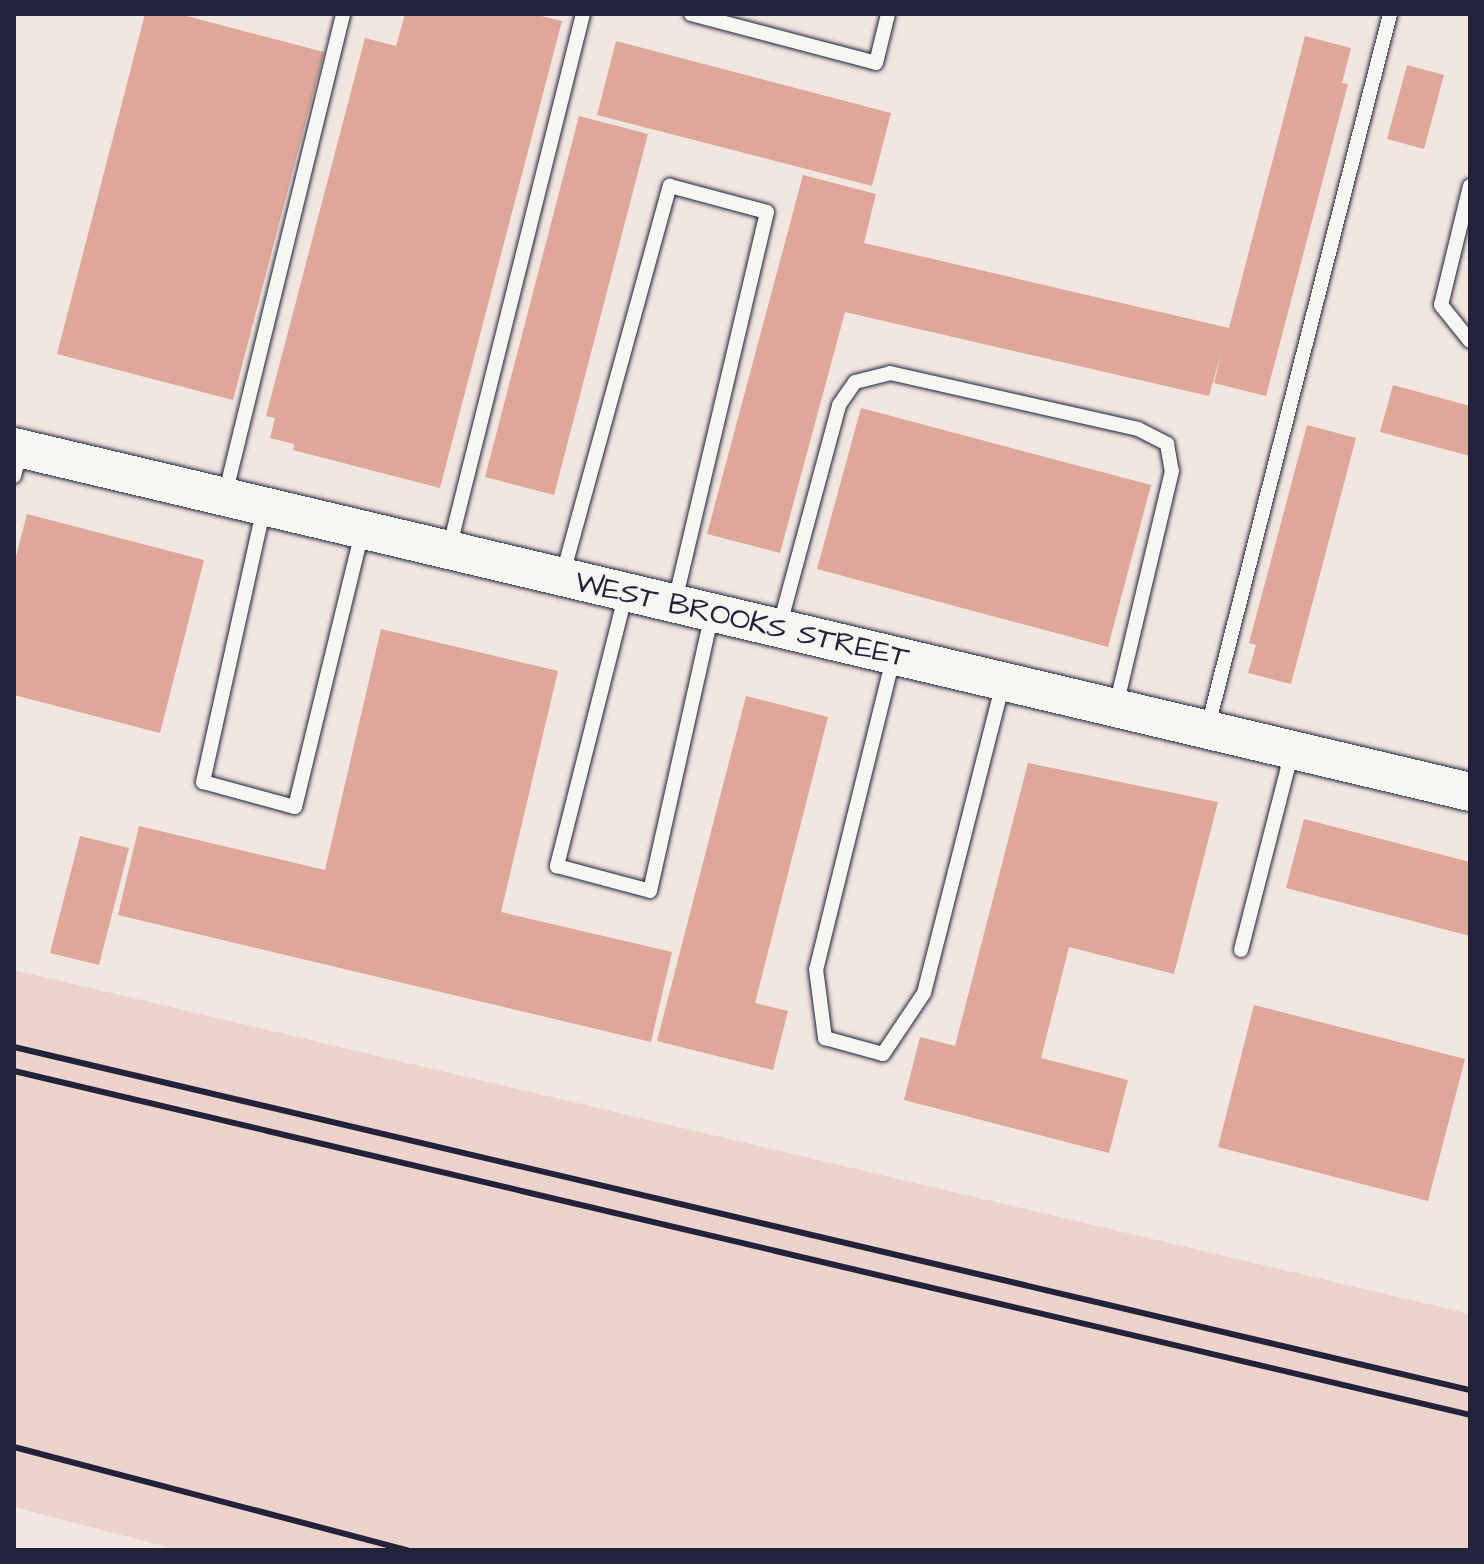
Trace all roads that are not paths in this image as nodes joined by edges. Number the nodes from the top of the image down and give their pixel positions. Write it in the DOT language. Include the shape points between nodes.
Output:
graph roads {
  1 [pos="343,14"];
  2 [pos="583,14"];
  3 [pos="691,14"];
  4 [pos="888,14"];
  5 [pos="1390,14"];
  6 [pos="1470,186"];
  7 [pos="1470,341"];
  8 [pos="16,457"];
  9 [pos="224,497"];
  10 [pos="264,507"];
  11 [pos="363,530"];
  12 [pos="448,551"];
  13 [pos="562,577"];
  14 [pos="626,593"];
  15 [pos="675,604"];
  16 [pos="712,613"];
  17 [pos="779,629"];
  18 [pos="893,656"];
  19 [pos="1003,682"];
  20 [pos="1115,709"];
  21 [pos="1207,730"];
  22 [pos="1292,750"];
  23 [pos="1470,792"];
  24 [pos="1241,950"];
  1 -- 9 [label="lane"];
  2 -- 12 [label="lane"];
  3 -- 4 [label="lane" via="876,63"];
  5 -- 21 [label="lane"];
  6 -- 7 [label="lane" via="1441,305"];
  8 -- 9 [label="street, WEST BROOKS STREET"];
  9 -- 10 [label="street, WEST BROOKS STREET"];
  10 -- 11 [label="street, WEST BROOKS STREET"];
  10 -- 11 [label="lane" via="203,782 295,807"];
  11 -- 12 [label="street, WEST BROOKS STREET"];
  12 -- 13 [label="street, WEST BROOKS STREET"];
  13 -- 14 [label="street, WEST BROOKS STREET"];
  13 -- 15 [label="lane" via="670,186 767,212"];
  14 -- 15 [label="street, WEST BROOKS STREET"];
  14 -- 16 [label="lane" via="557,866 650,891"];
  15 -- 16 [label="street, WEST BROOKS STREET"];
  16 -- 17 [label="street, WEST BROOKS STREET"];
  17 -- 18 [label="street, WEST BROOKS STREET"];
  17 -- 20 [label="lane" via="839,405 855,382 890,373 1138,429 1167,444 1172,471"];
  18 -- 19 [label="street, WEST BROOKS STREET"];
  18 -- 19 [label="lane" via="816,969 825,1038 883,1054 924,993"];
  19 -- 20 [label="street, WEST BROOKS STREET"];
  20 -- 21 [label="street, WEST BROOKS STREET"];
  21 -- 22 [label="street, WEST BROOKS STREET"];
  22 -- 23 [label="street, WEST BROOKS STREET"];
  22 -- 24 [label="lane"];
}
